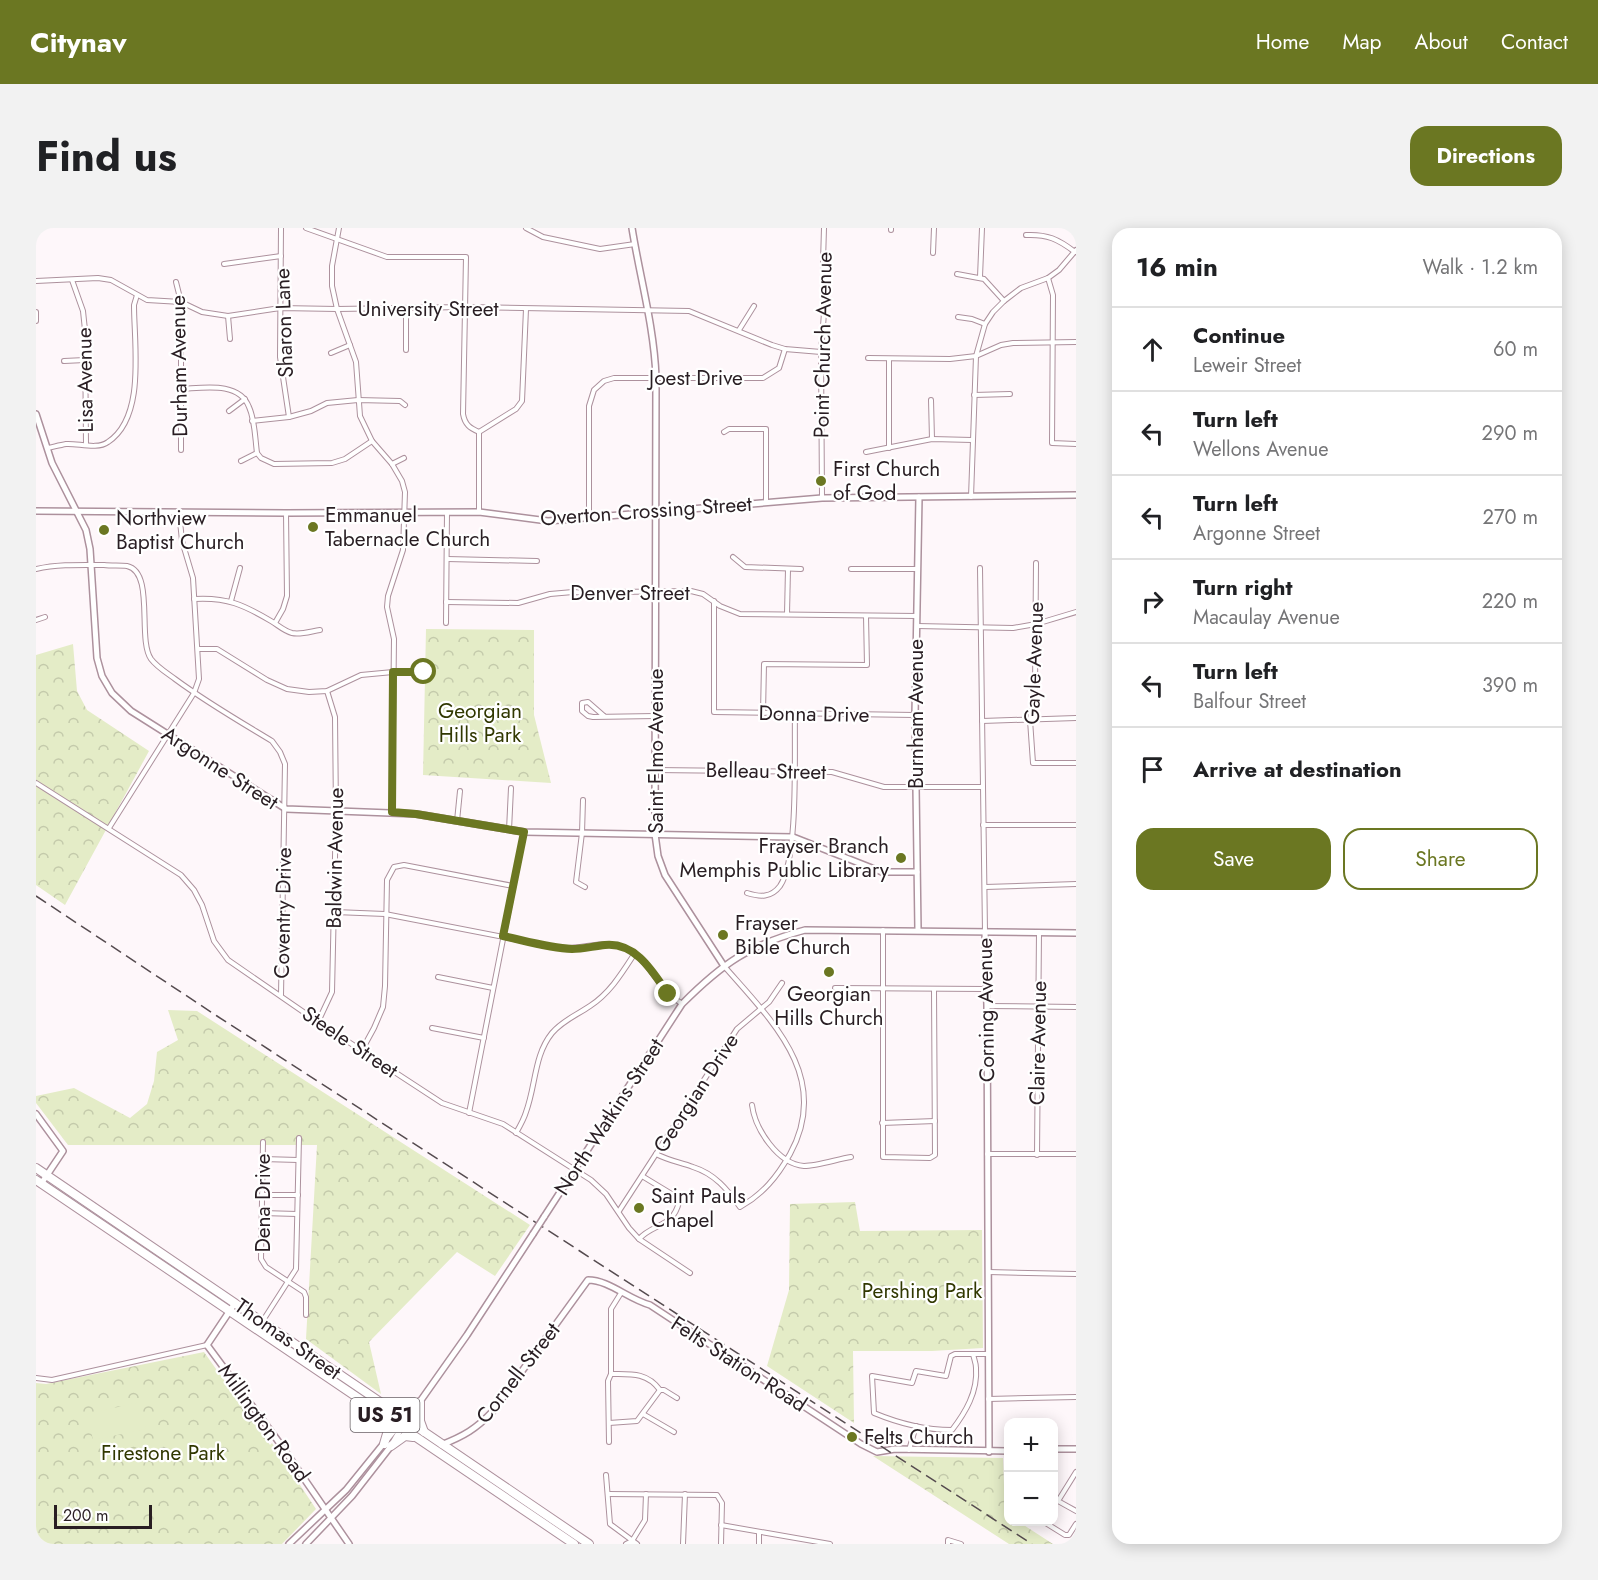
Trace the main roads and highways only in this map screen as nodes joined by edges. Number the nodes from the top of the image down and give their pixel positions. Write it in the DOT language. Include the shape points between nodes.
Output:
graph roads {
  1 [pos="36,1168"];
  2 [pos="39,1182"];
  3 [pos="268,1333"];
  4 [pos="385,1411"];
  5 [pos="422,1436"];
  6 [pos="438,1447"];
  7 [pos="573,1544"];
  8 [pos="589,1544"];
  1 -- 3 [label="highway, Thomas Street / US 51" via="235,1303 262,1323"];
  2 -- 3 [label="highway, Thomas Street / US 51" via="229,1312"];
  3 -- 4 [label="highway, Thomas Street / US 51"];
  4 -- 5 [label="highway, Thomas Street / US 51"];
  4 -- 5 [label="highway" via="420,1402"];
  4 -- 5 [label="highway" via="388,1445 405,1436"];
  5 -- 6 [label="highway, Thomas Street / US 51"];
  6 -- 7 [label="highway, Thomas Street / US 51"];
  6 -- 8 [label="highway, Thomas Street / US 51"];
}
